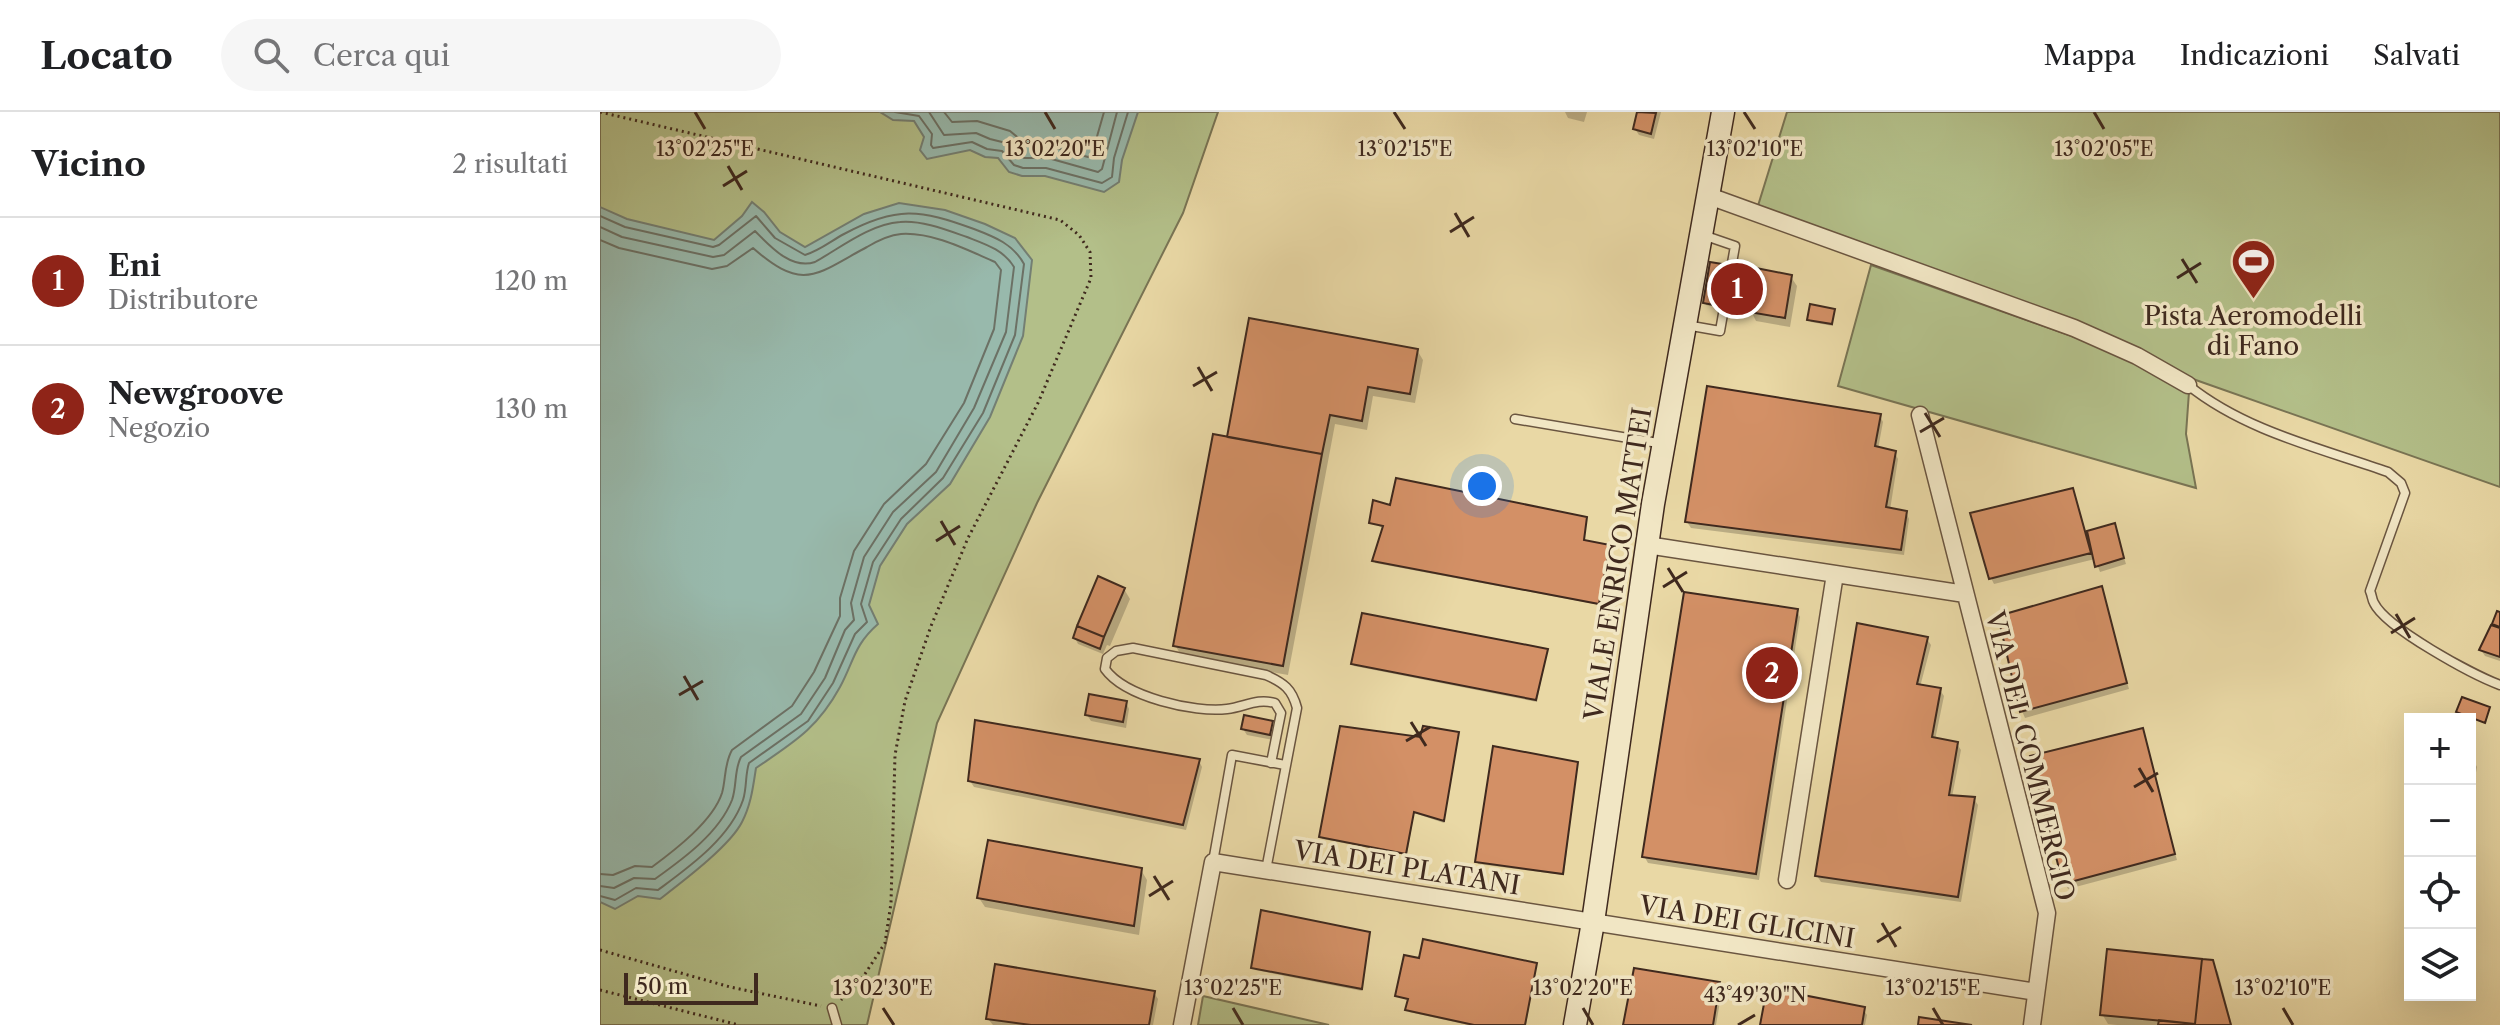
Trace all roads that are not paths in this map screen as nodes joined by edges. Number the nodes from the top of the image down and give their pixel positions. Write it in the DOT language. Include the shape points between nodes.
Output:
graph roads {
  1 [pos="1723,112"];
  2 [pos="1709,196"];
  3 [pos="1702,235"];
  4 [pos="1686,325"];
  5 [pos="2188,385"];
  6 [pos="1920,415"];
  7 [pos="1515,419"];
  8 [pos="1664,444"];
  9 [pos="1647,545"];
  10 [pos="1835,574"];
  11 [pos="1965,594"];
  12 [pos="2500,685"];
  13 [pos="1271,763"];
  14 [pos="1285,765"];
  15 [pos="1213,862"];
  16 [pos="1266,870"];
  17 [pos="1787,880"];
  18 [pos="1593,922"];
  19 [pos="2036,992"];
  20 [pos="832,1008"];
  21 [pos="837,1025"];
  22 [pos="1182,1025"];
  23 [pos="1575,1025"];
  24 [pos="2032,1025"];
  1 -- 2 [label="street, VIALE ENRICO MATTEI"];
  2 -- 3 [label="street, VIALE ENRICO MATTEI"];
  2 -- 5 [label="street" via="2074,328"];
  3 -- 4 [label="street, VIALE ENRICO MATTEI"];
  3 -- 4 [label="lane" via="1735,246 1720,331"];
  4 -- 8 [label="street, VIALE ENRICO MATTEI"];
  5 -- 12 [label="lane" via="2238,419 2388,472 2401,483 2405,493 2370,591 2375,605 2389,620 2464,669"];
  6 -- 11 [label="street, VIA DEL COMMERCIO"];
  7 -- 8 [label="lane"];
  8 -- 9 [label="street, VIALE ENRICO MATTEI"];
  9 -- 10 [label="street, VIA DEL COMMERCIO"];
  9 -- 18 [label="street, VIALE ENRICO MATTEI"];
  10 -- 11 [label="street, VIA DEL COMMERCIO"];
  10 -- 17 [label="street"];
  11 -- 19 [label="street, VIA DEL COMMERCIO" via="2047,913"];
  13 -- 14 [label="lane"];
  13 -- 14 [label="lane" via="1281,713 1275,703 1263,700 1223,710 1164,701 1113,681 1105,669 1107,658 1133,648 1283,683 1297,708"];
  13 -- 15 [label="lane" via="1232,755"];
  14 -- 16 [label="lane"];
  15 -- 16 [label="street, VIA DEI PLATANI"];
  15 -- 22 [label="street"];
  16 -- 18 [label="street, VIA DEI PLATANI"];
  18 -- 19 [label="street, VIA DEI GLICINI"];
  18 -- 23 [label="street, VIALE ENRICO MATTEI"];
  19 -- 24 [label="street, VIA DEL COMMERCIO"];
  20 -- 21 [label="lane"];
}
